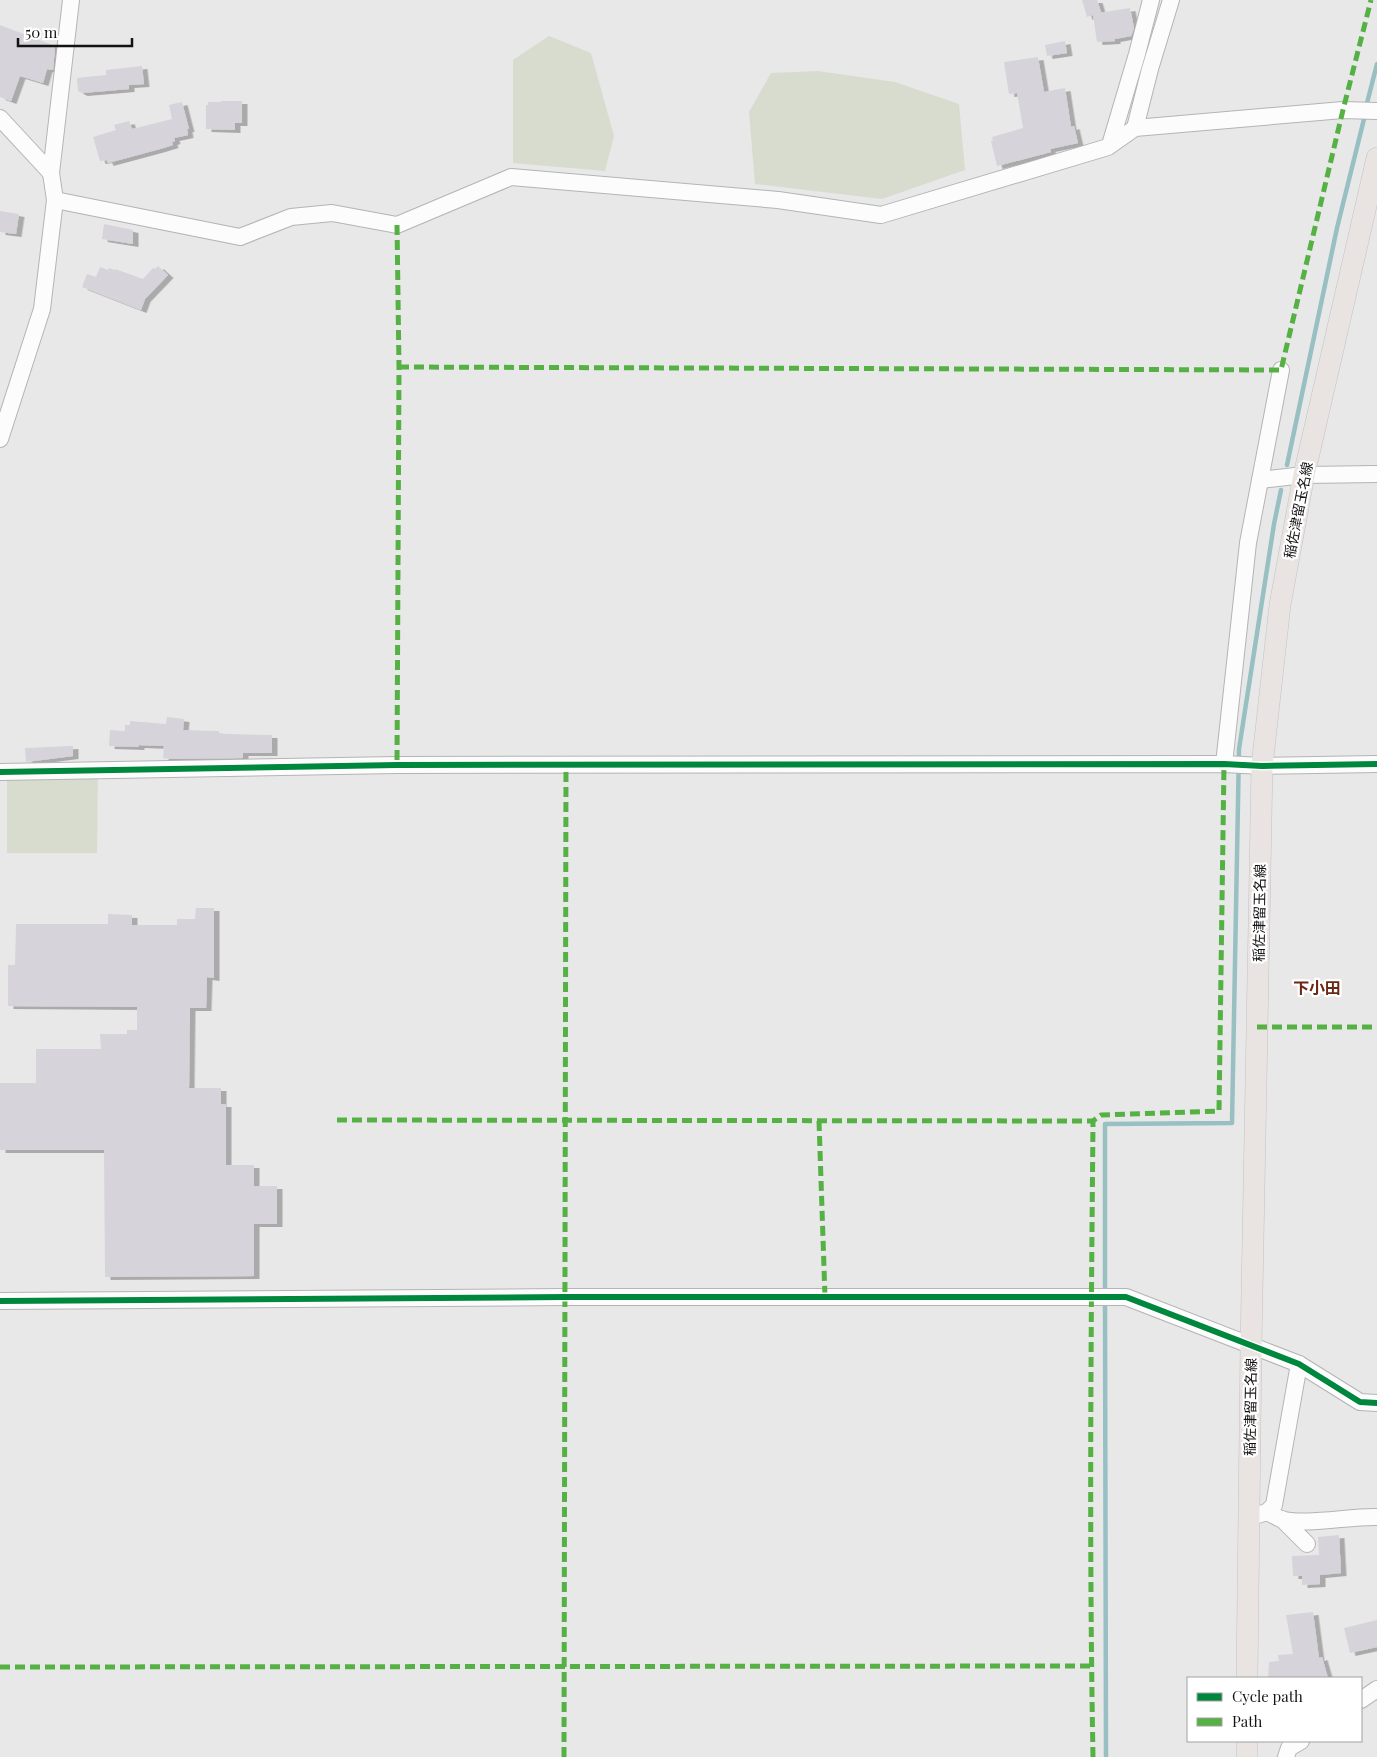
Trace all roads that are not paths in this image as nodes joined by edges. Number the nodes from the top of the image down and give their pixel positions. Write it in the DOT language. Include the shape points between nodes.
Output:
graph roads {
  1 [pos="71,0"];
  2 [pos="1151,0"];
  3 [pos="1171,0"];
  4 [pos="1376,111"];
  5 [pos="0,118"];
  6 [pos="1135,128"];
  7 [pos="1110,145"];
  8 [pos="1377,158"];
  9 [pos="51,173"];
  10 [pos="54,200"];
  11 [pos="1281,370"];
  12 [pos="0,439"];
  13 [pos="1377,474"];
  14 [pos="1304,475"];
  15 [pos="1260,480"];
  16 [pos="1224,764"];
  17 [pos="1377,764"];
  18 [pos="1260,766"];
  19 [pos="0,772"];
  20 [pos="0,1301"];
  21 [pos="1251,1346"];
  22 [pos="1299,1364"];
  23 [pos="1377,1403"];
  24 [pos="1257,1515"];
  25 [pos="1377,1517"];
  26 [pos="1282,1519"];
  27 [pos="1307,1544"];
  28 [pos="1247,1677"];
  29 [pos="1377,1689"];
  30 [pos="1362,1699"];
  31 [pos="1247,1742"];
  32 [pos="1299,1742"];
  33 [pos="1247,1757"];
  34 [pos="1286,1757"];
  1 -- 9 [label="street"];
  2 -- 7 [label="street"];
  3 -- 6 [label="street"];
  4 -- 6 [label="street"];
  5 -- 9 [label="street"];
  6 -- 7 [label="street"];
  7 -- 10 [label="street" via="882,214 778,200 511,177 397,225 332,212 291,217 240,237"];
  8 -- 14 [label="main road, 稲佐津留玉名線"];
  9 -- 10 [label="street"];
  10 -- 12 [label="street" via="42,309"];
  11 -- 15 [label="street"];
  13 -- 14 [label="street"];
  14 -- 15 [label="street"];
  14 -- 18 [label="main road, 稲佐津留玉名線" via="1280,605"];
  15 -- 16 [label="street" via="1248,543"];
  16 -- 18 [label="street"];
  16 -- 19 [label="street" via="407,765"];
  17 -- 18 [label="street"];
  18 -- 21 [label="main road, 稲佐津留玉名線"];
  20 -- 21 [label="street" via="565,1296 1126,1297"];
  21 -- 22 [label="street"];
  21 -- 24 [label="main road, 稲佐津留玉名線"];
  22 -- 23 [label="street" via="1360,1402"];
  22 -- 24 [label="street" via="1274,1505"];
  24 -- 26 [label="street"];
  24 -- 28 [label="main road, 稲佐津留玉名線"];
  25 -- 26 [label="street"];
  26 -- 27 [label="street"];
  29 -- 30 [label="street"];
  31 -- 33 [label="main road"];
  32 -- 34 [label="street" via="1289,1748"];
}
